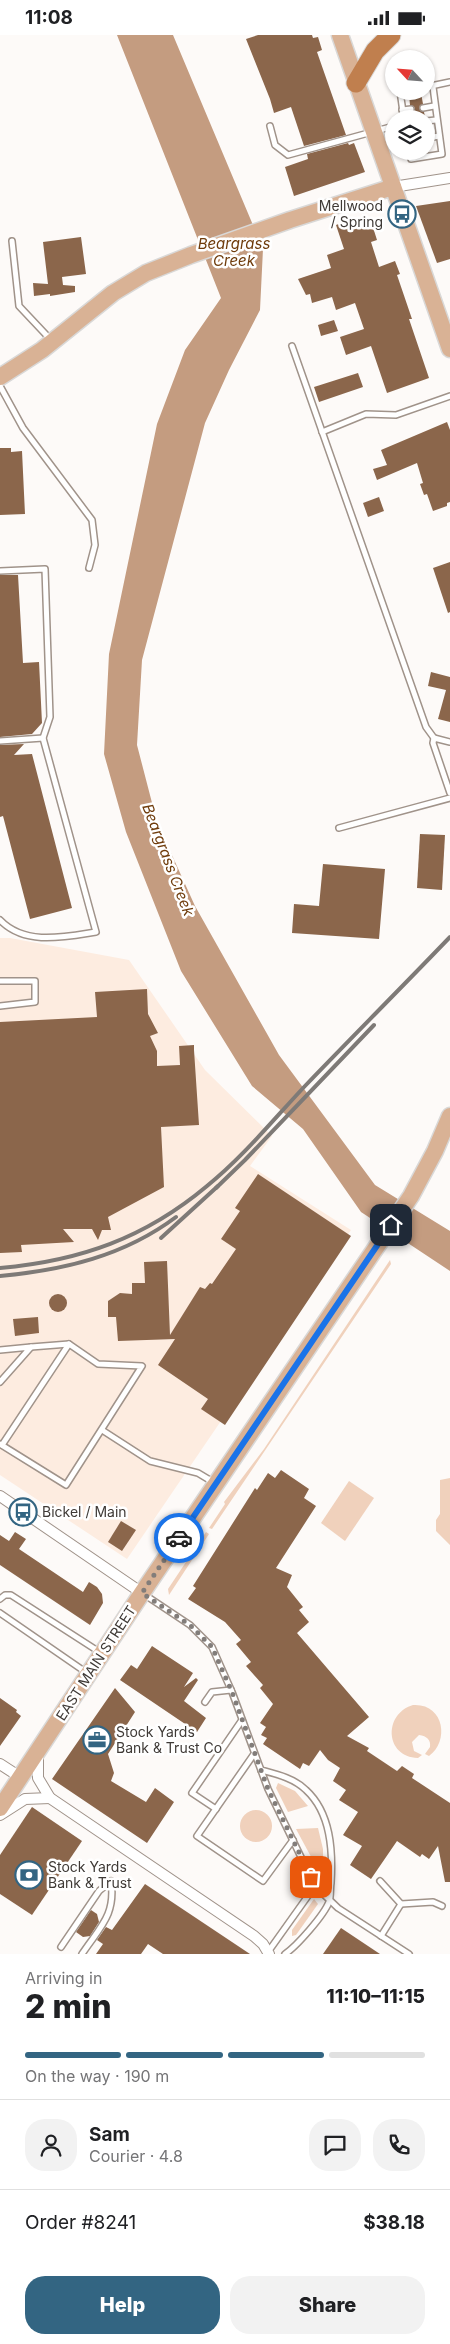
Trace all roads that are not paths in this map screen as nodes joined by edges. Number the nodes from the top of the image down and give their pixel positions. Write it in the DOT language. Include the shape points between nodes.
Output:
graph roads {
  1 [pos="340,35"];
  2 [pos="391,35"];
  3 [pos="450,82"];
  4 [pos="356,83"];
  5 [pos="435,86"];
  6 [pos="401,100"];
  7 [pos="434,100"];
  8 [pos="434,106"];
  9 [pos="423,108"];
  10 [pos="411,109"];
  11 [pos="402,110"];
  12 [pos="436,120"];
  13 [pos="270,126"];
  14 [pos="385,128"];
  15 [pos="373,131"];
  16 [pos="439,136"];
  17 [pos="435,137"];
  18 [pos="435,155"];
  19 [pos="450,178"];
  20 [pos="393,187"];
  21 [pos="12,241"];
  22 [pos="53,342"];
  23 [pos="292,346"];
  24 [pos="450,349"];
  25 [pos="0,377"];
  26 [pos="0,386"];
  27 [pos="450,395"];
  28 [pos="322,432"];
  29 [pos="89,568"];
  30 [pos="0,571"];
  31 [pos="434,738"];
  32 [pos="43,739"];
  33 [pos="0,741"];
  34 [pos="450,742"];
  35 [pos="450,793"];
  36 [pos="450,798"];
  37 [pos="339,828"];
  38 [pos="0,920"];
  39 [pos="0,981"];
  40 [pos="0,1006"];
  41 [pos="450,1116"];
  42 [pos="69,1344"];
  43 [pos="31,1347"];
  44 [pos="0,1350"];
  45 [pos="0,1382"];
  46 [pos="102,1430"];
  47 [pos="1,1444"];
  48 [pos="217,1484"];
  49 [pos="0,1496"];
  50 [pos="142,1593"];
  51 [pos="0,1599"];
  52 [pos="0,1613"];
  53 [pos="103,1654"];
  54 [pos="89,1675"];
  55 [pos="231,1690"];
  56 [pos="205,1702"];
  57 [pos="242,1720"];
  58 [pos="39,1750"];
  59 [pos="254,1754"];
  60 [pos="0,1764"];
  61 [pos="260,1770"];
  62 [pos="20,1777"];
  63 [pos="50,1798"];
  64 [pos="0,1808"];
  65 [pos="216,1809"];
  66 [pos="0,1815"];
  67 [pos="293,1840"];
  68 [pos="380,1881"];
  69 [pos="316,1886"];
  70 [pos="329,1901"];
  71 [pos="401,1904"];
  72 [pos="442,1906"];
  73 [pos="381,1936"];
  74 [pos="61,1947"];
  75 [pos="269,1953"];
  76 [pos="82,1954"];
  77 [pos="285,1954"];
  78 [pos="409,1954"];
  1 -- 4 [label="main road"];
  2 -- 4 [label="highway" via="374,51"];
  3 -- 5 [label="lane"];
  4 -- 15 [label="main road"];
  6 -- 11 [label="lane"];
  7 -- 8 [label="lane"];
  8 -- 9 [label="lane"];
  8 -- 12 [label="lane"];
  10 -- 11 [label="lane"];
  12 -- 16 [label="lane"];
  13 -- 15 [label="lane" via="276,145 288,155"];
  14 -- 15 [label="lane"];
  15 -- 20 [label="main road"];
  16 -- 17 [label="lane"];
  16 -- 18 [label="lane" via="442,154"];
  19 -- 20 [label="street"];
  20 -- 22 [label="main road" via="290,220 146,273 112,293"];
  20 -- 24 [label="main road"];
  21 -- 22 [label="lane" via="18,306"];
  22 -- 25 [label="main road"];
  23 -- 28 [label="lane"];
  26 -- 29 [label="lane" via="23,428 92,520 95,545"];
  27 -- 28 [label="lane" via="396,415 366,414"];
  28 -- 31 [label="lane" via="426,727"];
  30 -- 32 [label="lane" via="45,569 50,717"];
  31 -- 34 [label="lane"];
  31 -- 35 [label="lane" via="435,754"];
  32 -- 33 [label="lane"];
  32 -- 38 [label="lane" via="96,932 54,939 34,937 7,928"];
  36 -- 37 [label="lane"];
  39 -- 40 [label="lane" via="35,981 35,1002"];
  41 -- 48 [label="main road, EAST MAIN STREET" via="436,1151 411,1197"];
  42 -- 43 [label="lane"];
  42 -- 46 [label="lane" via="98,1364 142,1367"];
  42 -- 47 [label="lane"];
  43 -- 44 [label="lane"];
  43 -- 45 [label="lane"];
  46 -- 47 [label="lane" via="66,1485"];
  46 -- 48 [label="lane" via="150,1461 198,1473"];
  48 -- 50 [label="main road, EAST MAIN STREET"];
  49 -- 50 [label="street"];
  50 -- 53 [label="main road, EAST MAIN STREET"];
  50 -- 55 [label="lane" via="190,1625 212,1647"];
  51 -- 53 [label="lane" via="10,1595"];
  52 -- 54 [label="lane"];
  53 -- 54 [label="main road, EAST MAIN STREET"];
  54 -- 58 [label="main road, EAST MAIN STREET"];
  55 -- 56 [label="lane" via="212,1692"];
  55 -- 57 [label="lane"];
  57 -- 59 [label="lane"];
  57 -- 65 [label="lane" via="192,1793"];
  58 -- 62 [label="main road, EAST MAIN STREET"];
  58 -- 63 [label="street" via="38,1779"];
  59 -- 61 [label="lane"];
  59 -- 65 [label="lane"];
  60 -- 62 [label="street"];
  61 -- 67 [label="lane"];
  61 -- 70 [label="lane" via="293,1781 313,1798 329,1832 332,1863"];
  62 -- 64 [label="main road, EAST MAIN STREET"];
  63 -- 66 [label="street" via="25,1799"];
  63 -- 75 [label="street" via="254,1936"];
  65 -- 67 [label="lane" via="197,1836 263,1881"];
  67 -- 69 [label="lane"];
  68 -- 71 [label="lane"];
  69 -- 70 [label="lane"];
  69 -- 75 [label="lane"];
  70 -- 73 [label="lane"];
  70 -- 77 [label="lane" via="297,1947"];
  71 -- 72 [label="lane" via="433,1902"];
  71 -- 73 [label="lane"];
  73 -- 78 [label="lane"];
  74 -- 76 [label="lane" via="99,1891 111,1881 114,1898 110,1913"];
}
